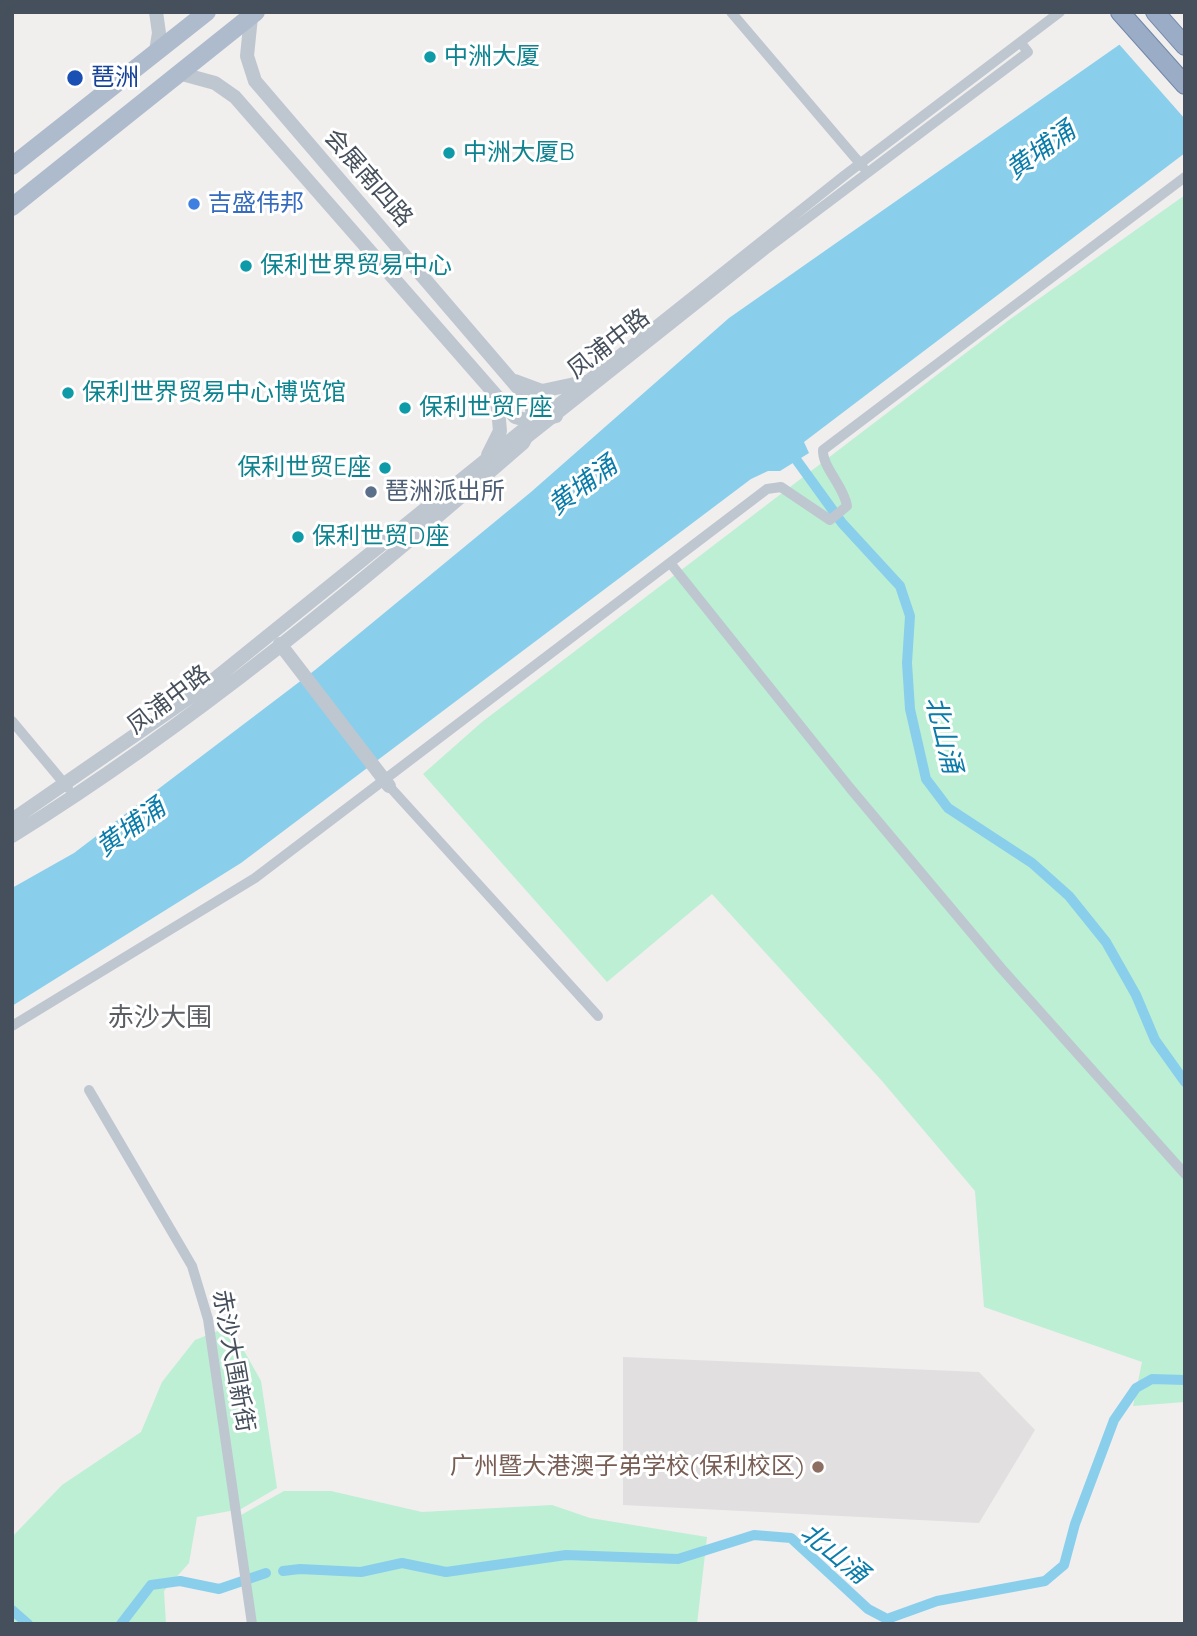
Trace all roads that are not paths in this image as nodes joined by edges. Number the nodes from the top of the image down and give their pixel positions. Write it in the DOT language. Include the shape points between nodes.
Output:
graph roads {
  1 [pos="156,12"];
  2 [pos="207,12"];
  3 [pos="731,12"];
  4 [pos="1060,12"];
  5 [pos="1120,12"];
  6 [pos="1155,12"];
  7 [pos="254,14"];
  8 [pos="1185,46"];
  9 [pos="156,51"];
  10 [pos="182,74"];
  11 [pos="255,81"];
  12 [pos="1185,85"];
  13 [pos="235,97"];
  14 [pos="12,166"];
  15 [pos="864,167"];
  16 [pos="1185,177"];
  17 [pos="12,207"];
  18 [pos="511,380"];
  19 [pos="584,382"];
  20 [pos="495,394"];
  21 [pos="556,416"];
  22 [pos="534,422"];
  23 [pos="523,443"];
  24 [pos="484,463"];
  25 [pos="671,564"];
  26 [pos="280,644"];
  27 [pos="12,721"];
  28 [pos="389,786"];
  29 [pos="70,790"];
  30 [pos="12,820"];
  31 [pos="12,836"];
  32 [pos="598,1016"];
  33 [pos="12,1026"];
  34 [pos="89,1090"];
  35 [pos="1185,1174"];
  36 [pos="252,1624"];
  1 -- 9 [label="street"];
  2 -- 9 [label="main road"];
  3 -- 15 [label="street"];
  4 -- 15 [label="street, 凤浦中路"];
  5 -- 12 [label="highway"];
  6 -- 8 [label="highway"];
  7 -- 10 [label="main road"];
  7 -- 11 [label="street, 会展南四路" via="247,56"];
  9 -- 14 [label="main road"];
  10 -- 13 [label="street, 会展南四路" via="215,83"];
  10 -- 17 [label="main road"];
  11 -- 13 [label="street" via="241,82"];
  11 -- 18 [label="street, 会展南四路"];
  13 -- 20 [label="street, 会展南四路"];
  15 -- 19 [label="street, 凤浦中路"];
  15 -- 21 [label="street, 凤浦中路"];
  16 -- 25 [label="street" via="823,450 845,492 847,506 830,520 773,486"];
  18 -- 19 [label="street" via="542,391"];
  18 -- 22 [label="street, 会展南四路" via="534,409"];
  19 -- 22 [label="street, 凤浦中路"];
  20 -- 22 [label="street, 会展南四路" via="515,417"];
  20 -- 24 [label="street" via="500,431"];
  21 -- 22 [label="street"];
  21 -- 23 [label="street, 凤浦中路"];
  22 -- 23 [label="street"];
  22 -- 24 [label="street, 凤浦中路"];
  23 -- 26 [label="street, 凤浦中路"];
  24 -- 29 [label="street, 凤浦中路"];
  25 -- 33 [label="street" via="255,878"];
  25 -- 35 [label="street" via="1001,968"];
  26 -- 28 [label="street, bridge"];
  26 -- 29 [label="street, 凤浦中路" via="201,706"];
  27 -- 29 [label="street"];
  28 -- 32 [label="street"];
  29 -- 30 [label="street, 凤浦中路"];
  29 -- 31 [label="street, 凤浦中路"];
  34 -- 36 [label="street, 赤沙大围新街" via="192,1266 208,1319"];
}
